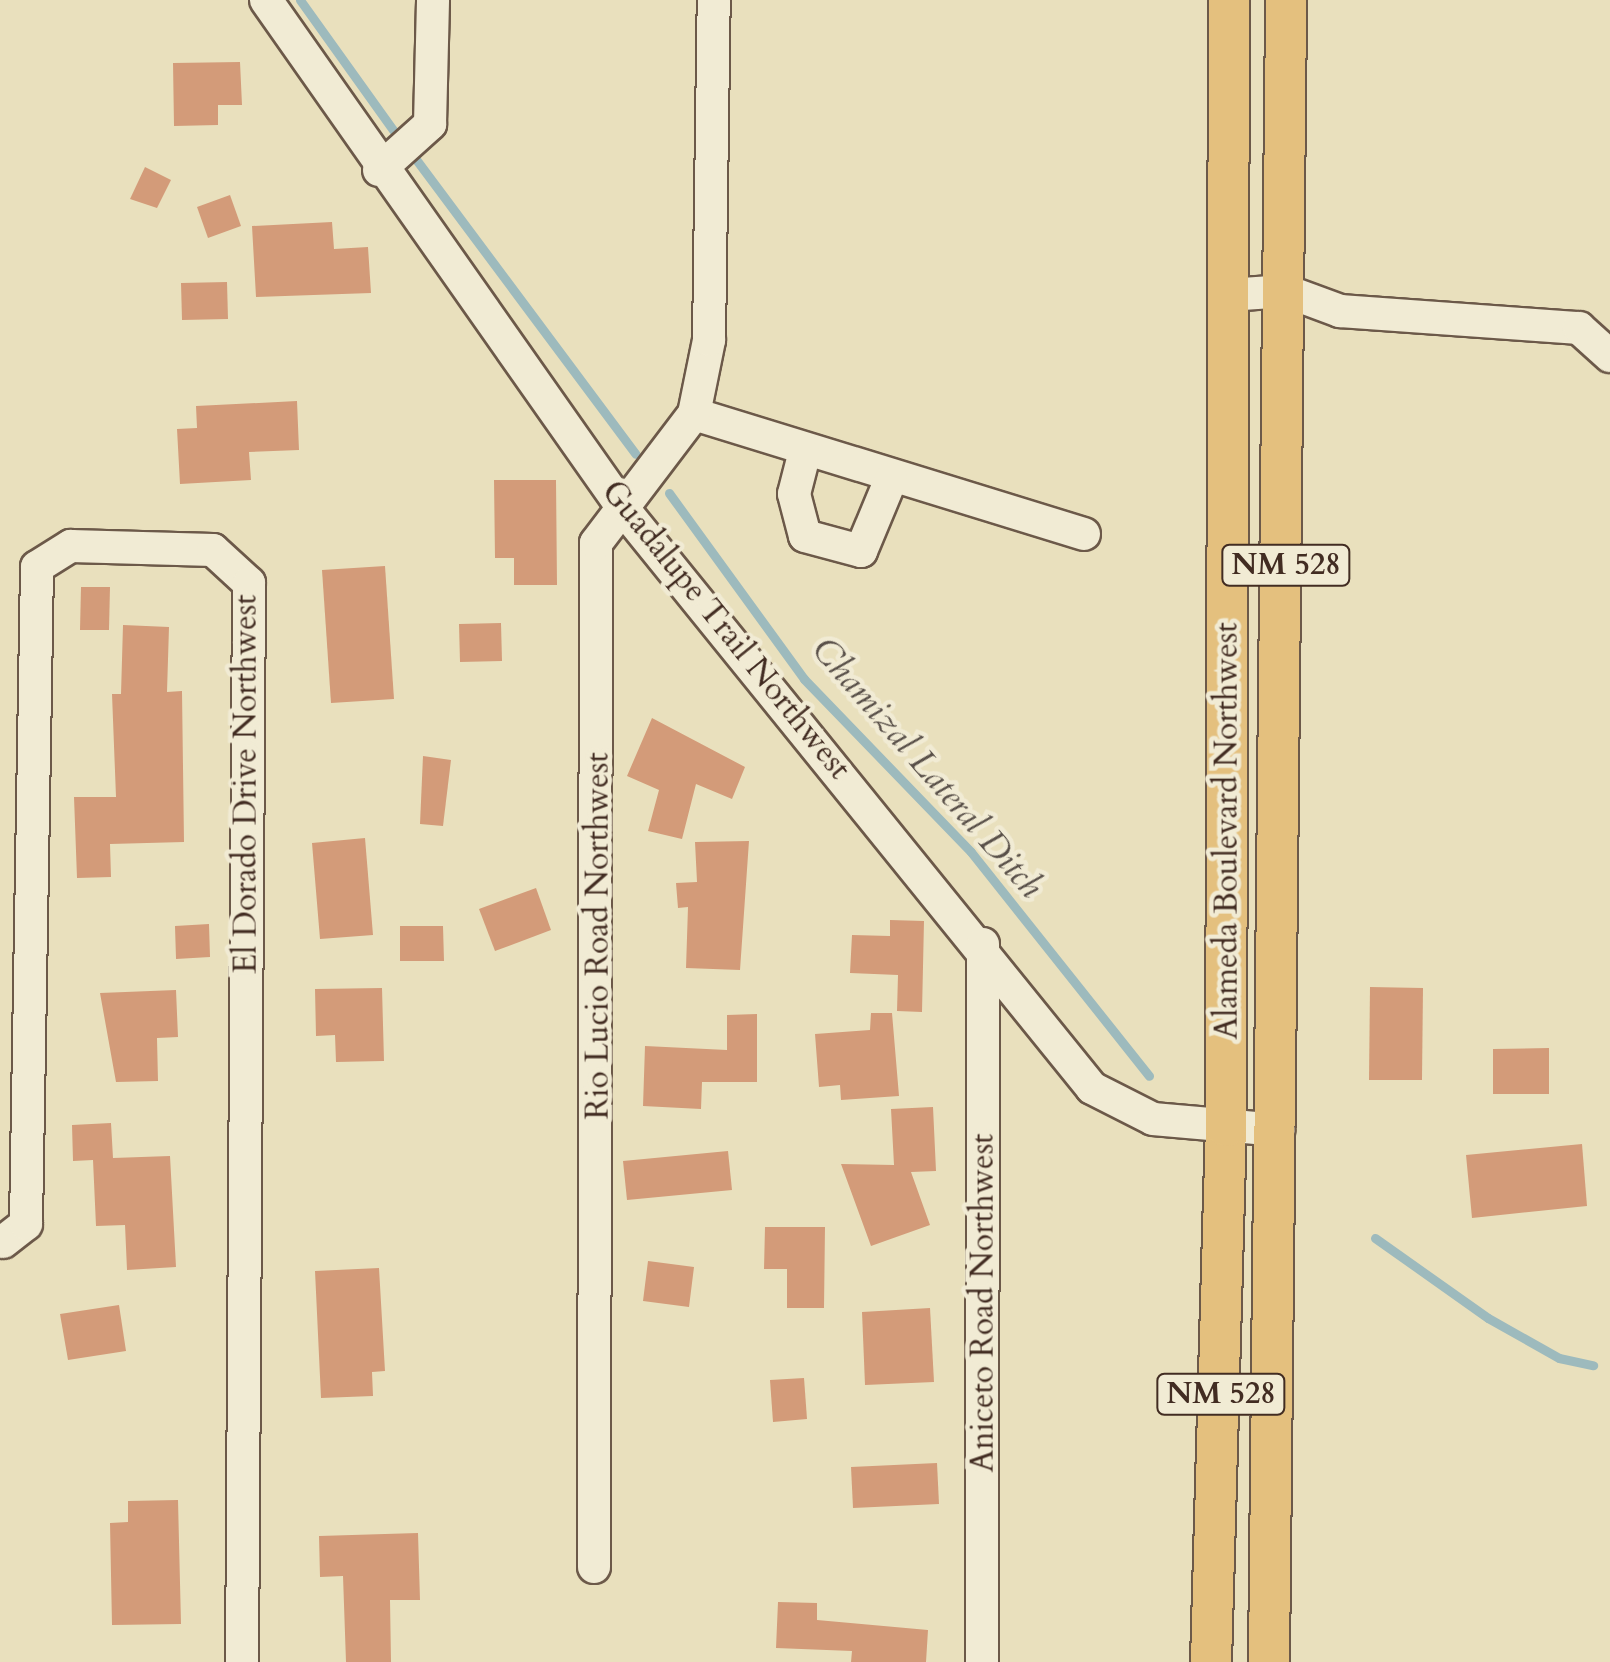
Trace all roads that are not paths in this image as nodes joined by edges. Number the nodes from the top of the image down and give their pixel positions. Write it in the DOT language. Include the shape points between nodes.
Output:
graph roads {
  1 [pos="266,0"];
  2 [pos="433,0"];
  3 [pos="714,0"];
  4 [pos="1229,0"];
  5 [pos="1286,0"];
  6 [pos="379,170"];
  7 [pos="1286,291"];
  8 [pos="1228,295"];
  9 [pos="1610,356"];
  10 [pos="694,414"];
  11 [pos="804,454"];
  12 [pos="891,479"];
  13 [pos="626,510"];
  14 [pos="1084,534"];
  15 [pos="983,944"];
  16 [pos="1226,1126"];
  17 [pos="1279,1130"];
  18 [pos="3,1242"];
  19 [pos="594,1566"];
  20 [pos="242,1662"];
  21 [pos="982,1662"];
  22 [pos="1211,1662"];
  23 [pos="1269,1662"];
  1 -- 6 [label="street, Guadalupe Trail Northwest"];
  2 -- 6 [label="street" via="430,124"];
  3 -- 10 [label="street, Rio Lucio Road Northwest" via="709,340"];
  4 -- 8 [label="main road, Alameda Boulevard Northwest / NM 528"];
  5 -- 7 [label="main road, Alameda Boulevard Northwest / NM 528"];
  6 -- 13 [label="street, Guadalupe Trail Northwest"];
  7 -- 8 [label="street"];
  7 -- 9 [label="street" via="1340,310 1578,328"];
  7 -- 17 [label="main road, Alameda Boulevard Northwest / NM 528"];
  8 -- 16 [label="main road, Alameda Boulevard Northwest / NM 528"];
  10 -- 11 [label="street"];
  10 -- 13 [label="street, Rio Lucio Road Northwest"];
  11 -- 12 [label="street"];
  11 -- 12 [label="street" via="794,520 824,541 861,551"];
  12 -- 14 [label="street"];
  13 -- 15 [label="street, Guadalupe Trail Northwest"];
  13 -- 19 [label="street, Rio Lucio Road Northwest" via="596,543"];
  15 -- 16 [label="street, Guadalupe Trail Northwest" via="1092,1088 1153,1119"];
  15 -- 21 [label="street, Aniceto Road Northwest"];
  16 -- 17 [label="street, Guadalupe Trail Northwest"];
  16 -- 22 [label="main road, Alameda Boulevard Northwest / NM 528"];
  17 -- 23 [label="main road, Alameda Boulevard Northwest / NM 528"];
  18 -- 20 [label="street, El Dorado Drive Northwest" via="26,1224 37,567 71,546 212,550 249,583"];
}
